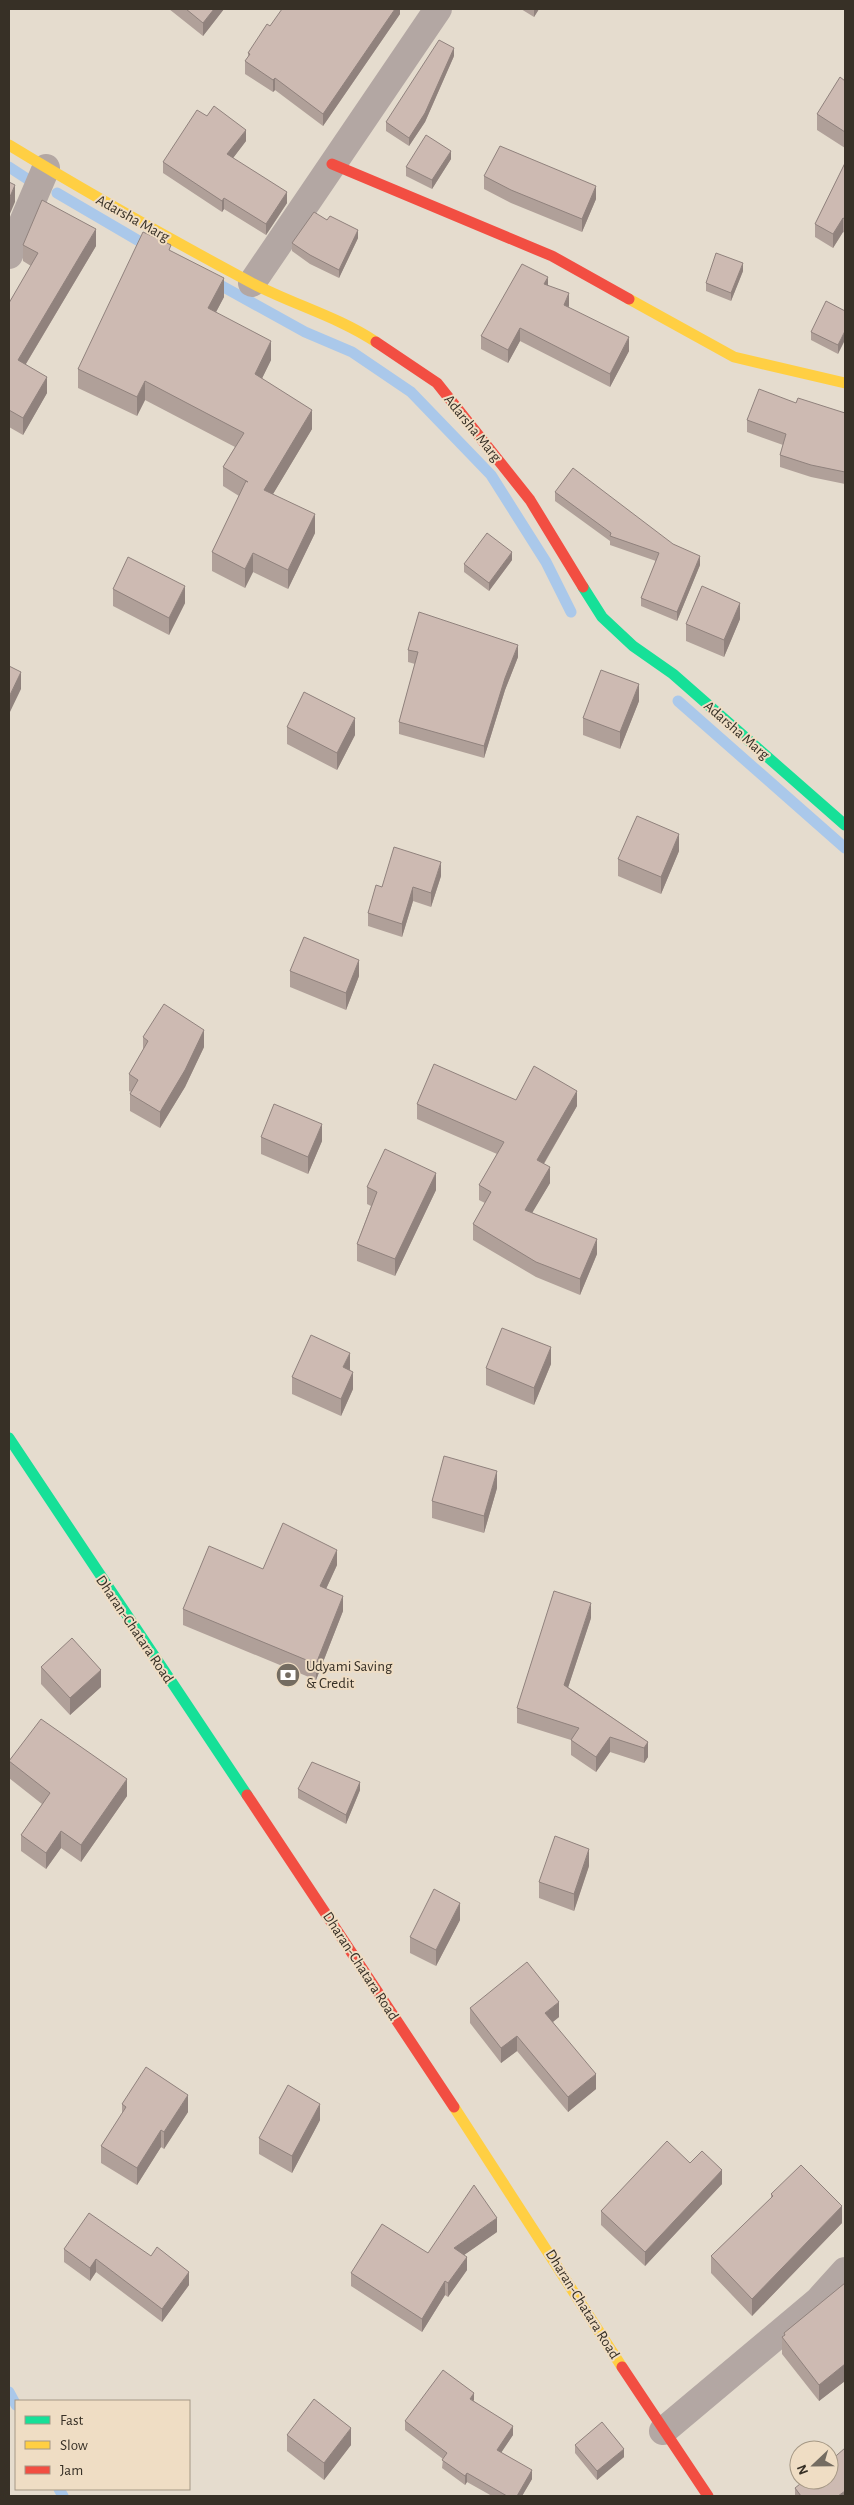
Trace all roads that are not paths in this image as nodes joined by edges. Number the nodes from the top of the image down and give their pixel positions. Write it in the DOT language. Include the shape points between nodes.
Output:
graph roads {
  1 [pos="438,9"];
  2 [pos="9,144"];
  3 [pos="332,164"];
  4 [pos="46,168"];
  5 [pos="9,255"];
  6 [pos="252,283"];
  7 [pos="845,383"];
  8 [pos="845,825"];
  9 [pos="9,1438"];
  10 [pos="845,2271"];
  11 [pos="663,2431"];
  12 [pos="708,2496"];
  1 -- 3 [label="street"];
  2 -- 4 [label="street, Adarsha Marg"];
  3 -- 6 [label="street"];
  3 -- 7 [label="street" via="552,256 734,357"];
  4 -- 5 [label="street"];
  4 -- 6 [label="street, Adarsha Marg"];
  6 -- 8 [label="street, Adarsha Marg" via="355,328 437,383 530,500 602,616 633,646 673,674"];
  9 -- 11 [label="street, Dharan-Chatara Road" via="554,2259"];
  10 -- 11 [label="street" via="818,2301"];
  11 -- 12 [label="street, Dharan-Chatara Road"];
}
